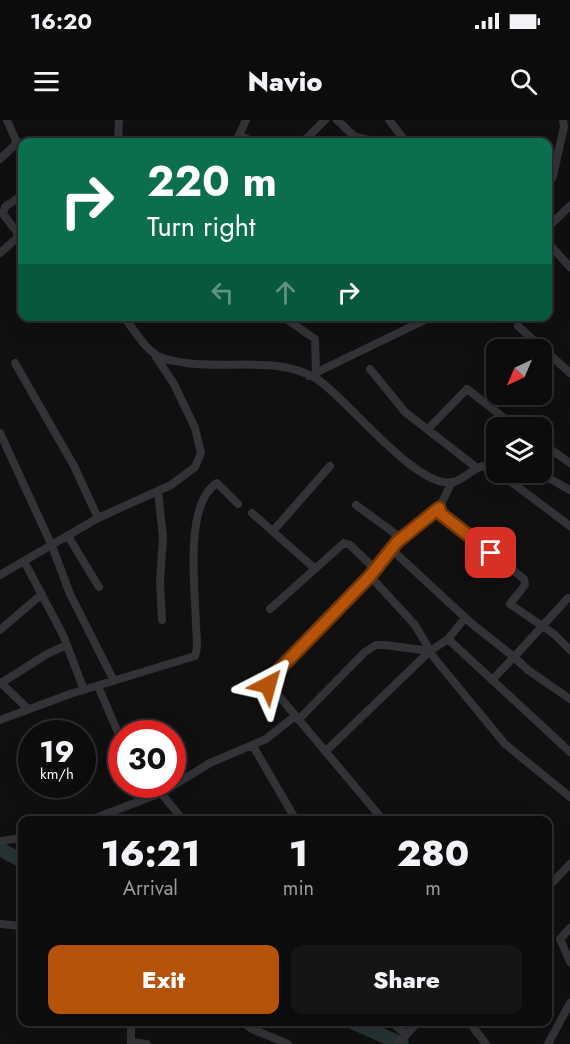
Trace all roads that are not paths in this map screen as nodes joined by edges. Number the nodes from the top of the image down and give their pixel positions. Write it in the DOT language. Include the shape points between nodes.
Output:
graph roads {
  1 [pos="7,120"];
  2 [pos="119,120"];
  3 [pos="246,120"];
  4 [pos="325,120"];
  5 [pos="338,120"];
  6 [pos="389,120"];
  7 [pos="563,120"];
  8 [pos="570,122"];
  9 [pos="118,138"];
  10 [pos="237,138"];
  11 [pos="307,138"];
  12 [pos="361,138"];
  13 [pos="403,138"];
  14 [pos="18,142"];
  15 [pos="0,159"];
  16 [pos="552,178"];
  17 [pos="18,197"];
  18 [pos="2,204"];
  19 [pos="570,206"];
  20 [pos="552,223"];
  21 [pos="552,247"];
  22 [pos="0,253"];
  23 [pos="570,267"];
  24 [pos="127,321"];
  25 [pos="289,321"];
  26 [pos="423,321"];
  27 [pos="518,326"];
  28 [pos="153,352"];
  29 [pos="15,363"];
  30 [pos="370,369"];
  31 [pos="570,374"];
  32 [pos="313,376"];
  33 [pos="503,417"];
  34 [pos="428,429"];
  35 [pos="0,433"];
  36 [pos="552,450"];
  37 [pos="570,463"];
  38 [pos="330,466"];
  39 [pos="486,466"];
  40 [pos="477,468"];
  41 [pos="552,480"];
  42 [pos="452,482"];
  43 [pos="512,483"];
  44 [pos="570,490"];
  45 [pos="158,491"];
  46 [pos="238,504"];
  47 [pos="356,505"];
  48 [pos="439,508"];
  49 [pos="252,513"];
  50 [pos="98,518"];
  51 [pos="570,526"];
  52 [pos="273,531"];
  53 [pos="69,536"];
  54 [pos="401,538"];
  55 [pos="52,546"];
  56 [pos="390,548"];
  57 [pos="24,561"];
  58 [pos="314,568"];
  59 [pos="372,572"];
  60 [pos="0,575"];
  61 [pos="99,587"];
  62 [pos="42,594"];
  63 [pos="570,598"];
  64 [pos="270,609"];
  65 [pos="465,618"];
  66 [pos="162,620"];
  67 [pos="542,627"];
  68 [pos="0,630"];
  69 [pos="448,639"];
  70 [pos="67,645"];
  71 [pos="570,650"];
  72 [pos="430,651"];
  73 [pos="514,657"];
  74 [pos="492,680"];
  75 [pos="114,681"];
  76 [pos="1,682"];
  77 [pos="98,686"];
  78 [pos="84,690"];
  79 [pos="570,699"];
  80 [pos="28,709"];
  81 [pos="296,718"];
  82 [pos="0,720"];
  83 [pos="113,720"];
  84 [pos="253,746"];
  85 [pos="326,751"];
  86 [pos="570,752"];
  87 [pos="186,778"];
  88 [pos="570,797"];
  89 [pos="144,798"];
  90 [pos="165,798"];
  91 [pos="100,816"];
  92 [pos="180,816"];
  93 [pos="294,816"];
  94 [pos="380,816"];
  95 [pos="18,839"];
  96 [pos="0,841"];
  97 [pos="570,864"];
  98 [pos="552,882"];
  99 [pos="0,924"];
  100 [pos="18,926"];
  101 [pos="570,928"];
  102 [pos="570,962"];
  103 [pos="570,1003"];
  104 [pos="131,1026"];
  105 [pos="248,1026"];
  106 [pos="394,1026"];
  107 [pos="414,1026"];
  108 [pos="472,1026"];
  109 [pos="402,1040"];
  110 [pos="131,1043"];
  111 [pos="147,1044"];
  112 [pos="288,1044"];
  113 [pos="486,1044"];
  114 [pos="548,1044"];
  1 -- 14 [label="street"];
  2 -- 9 [label="street"];
  3 -- 10 [label="street"];
  4 -- 11 [label="street"];
  5 -- 12 [label="street"];
  6 -- 13 [label="street"];
  7 -- 8 [label="street"];
  7 -- 16 [label="street"];
  14 -- 15 [label="street"];
  17 -- 18 [label="street"];
  18 -- 22 [label="street" via="3,214 17,238"];
  19 -- 20 [label="street"];
  21 -- 23 [label="street"];
  24 -- 28 [label="street"];
  25 -- 32 [label="street" via="315,339"];
  26 -- 32 [label="street"];
  27 -- 31 [label="street"];
  28 -- 32 [label="street" via="161,358 207,366 269,366"];
  28 -- 45 [label="street" via="188,411 201,453 195,467"];
  29 -- 50 [label="street" via="74,466"];
  30 -- 34 [label="street" via="405,412"];
  32 -- 42 [label="street" via="334,392 390,450 410,465"];
  33 -- 34 [label="street" via="467,389"];
  34 -- 40 [label="street"];
  35 -- 55 [label="street"];
  36 -- 37 [label="street"];
  38 -- 52 [label="street"];
  39 -- 40 [label="street"];
  40 -- 42 [label="street"];
  41 -- 44 [label="street"];
  42 -- 48 [label="street"];
  43 -- 51 [label="street"];
  45 -- 50 [label="street"];
  45 -- 66 [label="street" via="163,537"];
  46 -- 75 [label="street" via="218,483 211,488 199,512 194,558 195,656"];
  47 -- 54 [label="street"];
  48 -- 54 [label="street"];
  48 -- 67 [label="street" via="441,514 524,579 525,585 510,604"];
  49 -- 52 [label="street"];
  50 -- 53 [label="street"];
  52 -- 58 [label="street"];
  53 -- 55 [label="street"];
  53 -- 61 [label="street"];
  54 -- 56 [label="street"];
  55 -- 57 [label="street"];
  55 -- 75 [label="street" via="70,594"];
  56 -- 59 [label="street"];
  56 -- 65 [label="street"];
  57 -- 60 [label="street"];
  57 -- 62 [label="street"];
  58 -- 59 [label="street" via="344,543"];
  58 -- 64 [label="street"];
  59 -- 72 [label="street" via="415,625"];
  59 -- 81 [label="street" via="269,680 270,688"];
  62 -- 68 [label="street"];
  62 -- 70 [label="street"];
  63 -- 67 [label="street"];
  65 -- 69 [label="street"];
  65 -- 73 [label="street"];
  67 -- 71 [label="street"];
  67 -- 73 [label="street"];
  69 -- 72 [label="street"];
  69 -- 74 [label="street"];
  70 -- 76 [label="street"];
  70 -- 78 [label="street"];
  72 -- 81 [label="street" via="376,645"];
  72 -- 85 [label="street"];
  72 -- 88 [label="street" via="505,744"];
  73 -- 74 [label="street"];
  73 -- 79 [label="street"];
  74 -- 86 [label="street"];
  75 -- 77 [label="street"];
  76 -- 80 [label="street"];
  77 -- 78 [label="street"];
  77 -- 83 [label="street"];
  78 -- 80 [label="street"];
  80 -- 82 [label="street"];
  81 -- 84 [label="street"];
  81 -- 85 [label="street"];
  84 -- 87 [label="street" via="210,763"];
  84 -- 93 [label="street"];
  85 -- 94 [label="street"];
  89 -- 91 [label="street"];
  90 -- 92 [label="street"];
  95 -- 96 [label="street"];
  97 -- 98 [label="street"];
  99 -- 100 [label="street"];
  101 -- 102 [label="street" via="560,939"];
  103 -- 114 [label="street"];
  104 -- 110 [label="street"];
  105 -- 112 [label="street"];
  106 -- 109 [label="street"];
  107 -- 109 [label="street"];
  108 -- 113 [label="street"];
  110 -- 111 [label="street"];
}
